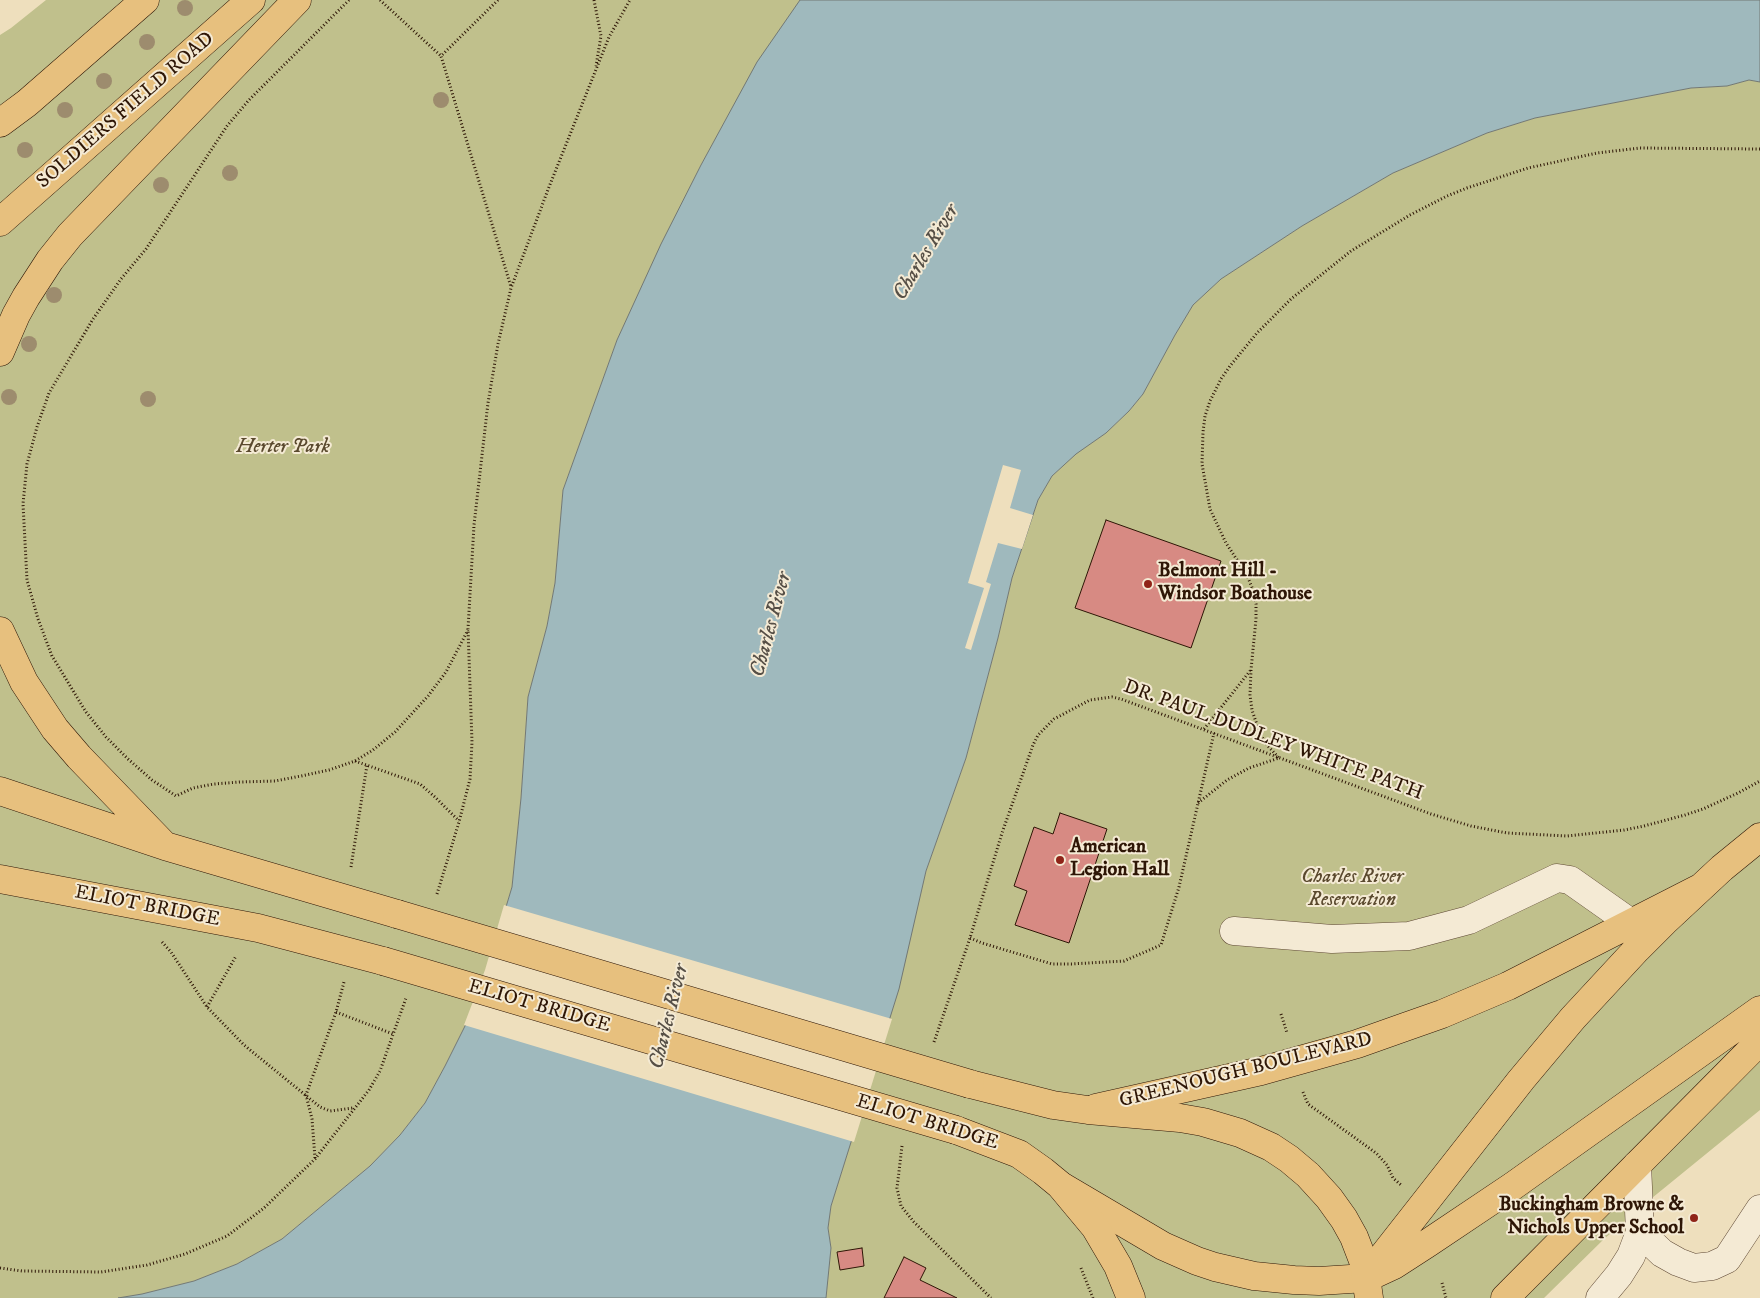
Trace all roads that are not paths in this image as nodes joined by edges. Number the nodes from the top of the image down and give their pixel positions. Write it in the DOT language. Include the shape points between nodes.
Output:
graph roads {
  1 [pos="145,0"];
  2 [pos="251,0"];
  3 [pos="297,0"];
  4 [pos="5,122"];
  5 [pos="0,222"];
  6 [pos="0,352"];
  7 [pos="0,631"];
  8 [pos="0,791"];
  9 [pos="1760,837"];
  10 [pos="165,846"];
  11 [pos="0,879"];
  12 [pos="1641,930"];
  13 [pos="1234,931"];
  14 [pos="1760,1010"];
  15 [pos="1760,1041"];
  16 [pos="1088,1110"];
  17 [pos="1637,1165"];
  18 [pos="1060,1185"];
  19 [pos="1759,1210"];
  20 [pos="1640,1232"];
  21 [pos="1363,1291"];
  22 [pos="1131,1298"];
  23 [pos="1505,1298"];
  24 [pos="1600,1298"];
  1 -- 4 [label="main road"];
  2 -- 5 [label="main road, SOLDIERS FIELD ROAD"];
  3 -- 6 [label="main road" via="66,240 26,297"];
  7 -- 10 [label="main road" via="24,682 55,729"];
  8 -- 10 [label="main road"];
  9 -- 12 [label="main road, GREENOUGH BOULEVARD" via="1700,888"];
  10 -- 16 [label="main road, bridge" via="970,1084 1030,1100"];
  11 -- 18 [label="main road, ELIOT BRIDGE, bridge" via="258,928 383,961 956,1130 1019,1154"];
  12 -- 13 [label="lane" via="1570,880 1557,878 1469,920 1409,936 1332,939"];
  12 -- 16 [label="main road, GREENOUGH BOULEVARD" via="1442,1014 1380,1036 1261,1071"];
  12 -- 21 [label="main road, GREENOUGH BOULEVARD" via="1602,986 1553,1042"];
  14 -- 21 [label="main road" via="1513,1186 1388,1268"];
  15 -- 17 [label="main road"];
  16 -- 21 [label="main road" via="1202,1122 1246,1135 1276,1150 1308,1175 1338,1209 1358,1247"];
  17 -- 20 [label="lane"];
  17 -- 23 [label="main road"];
  18 -- 21 [label="main road" via="1163,1246 1197,1261 1254,1276 1315,1281"];
  18 -- 22 [label="main road" via="1095,1227 1118,1266"];
  19 -- 20 [label="lane" via="1727,1259 1712,1266 1694,1268 1678,1262 1662,1253"];
  20 -- 24 [label="lane" via="1631,1256"];
}
